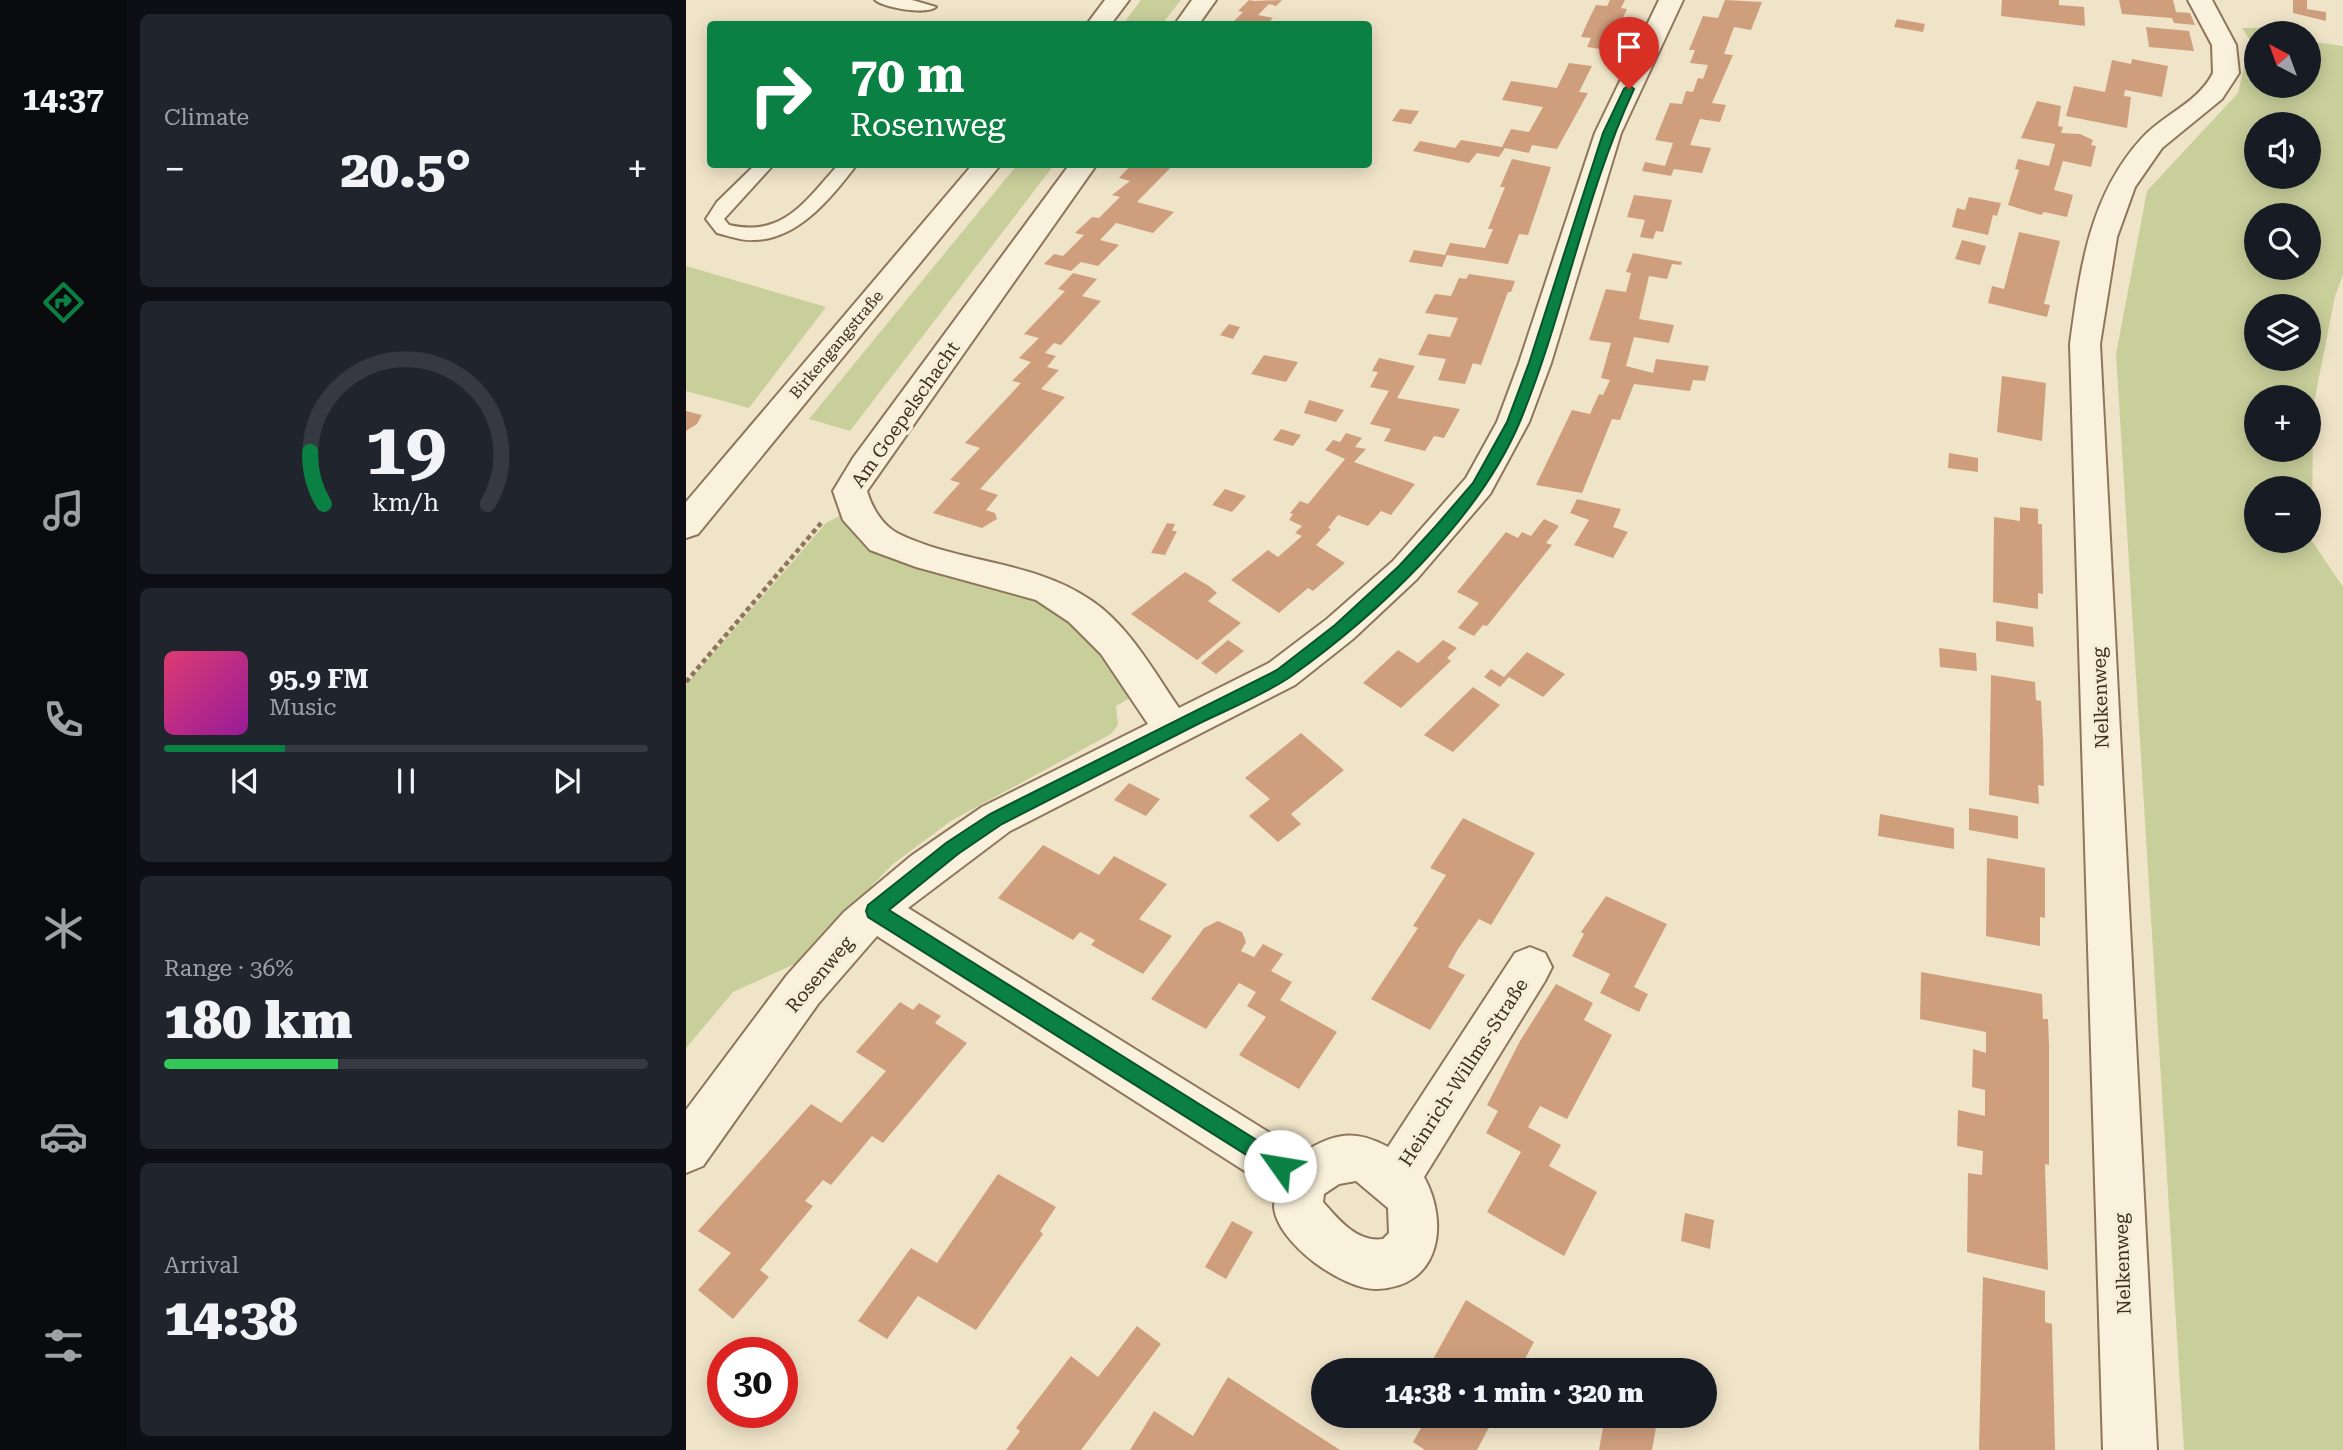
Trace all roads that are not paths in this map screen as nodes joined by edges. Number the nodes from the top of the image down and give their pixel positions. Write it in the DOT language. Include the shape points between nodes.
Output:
graph roads {
  1 [pos="883,0"];
  2 [pos="1116,0"];
  3 [pos="1205,0"];
  4 [pos="1671,0"];
  5 [pos="2200,0"];
  6 [pos="932,4"];
  7 [pos="913,21"];
  8 [pos="1101,21"];
  9 [pos="1189,21"];
  10 [pos="762,168"];
  11 [pos="845,168"];
  12 [pos="985,168"];
  13 [pos="1081,168"];
  14 [pos="686,525"];
  15 [pos="1172,729"];
  16 [pos="875,911"];
  17 [pos="1530,967"];
  18 [pos="686,1149"];
  19 [pos="1396,1177"];
  20 [pos="1302,1180"];
  21 [pos="2130,1450"];
  1 -- 6 [label="lane"];
  2 -- 8 [label="street"];
  3 -- 9 [label="street"];
  4 -- 15 [label="street, Rosenweg" via="1608,133 1535,363 1513,422 1479,486 1405,570 1340,629 1282,674"];
  5 -- 21 [label="street, Nelkenweg" via="2223,41 2226,72 2216,90 2153,142 2111,203 2096,264 2085,344"];
  6 -- 7 [label="lane"];
  10 -- 11 [label="lane" via="723,206 715,219 723,229 755,235 776,231 793,221"];
  12 -- 14 [label="street, Birkengangstraße"];
  13 -- 15 [label="street, Am Goepelschacht" via="864,466 850,492 855,511 882,541 1047,590 1082,612 1114,643"];
  15 -- 16 [label="street, Rosenweg" via="996,819 952,848"];
  16 -- 18 [label="street, Rosenweg" via="820,966"];
  16 -- 20 [label="street"];
  17 -- 19 [label="street, Heinrich-Willms-Straße"];
  19 -- 20 [label="street, Heinrich-Willms-Straße" via="1359,1157 1331,1161"];
  19 -- 20 [label="street, Heinrich-Willms-Straße" via="1410,1198 1416,1225 1412,1245 1391,1262 1369,1264 1315,1234 1298,1208"];
}
